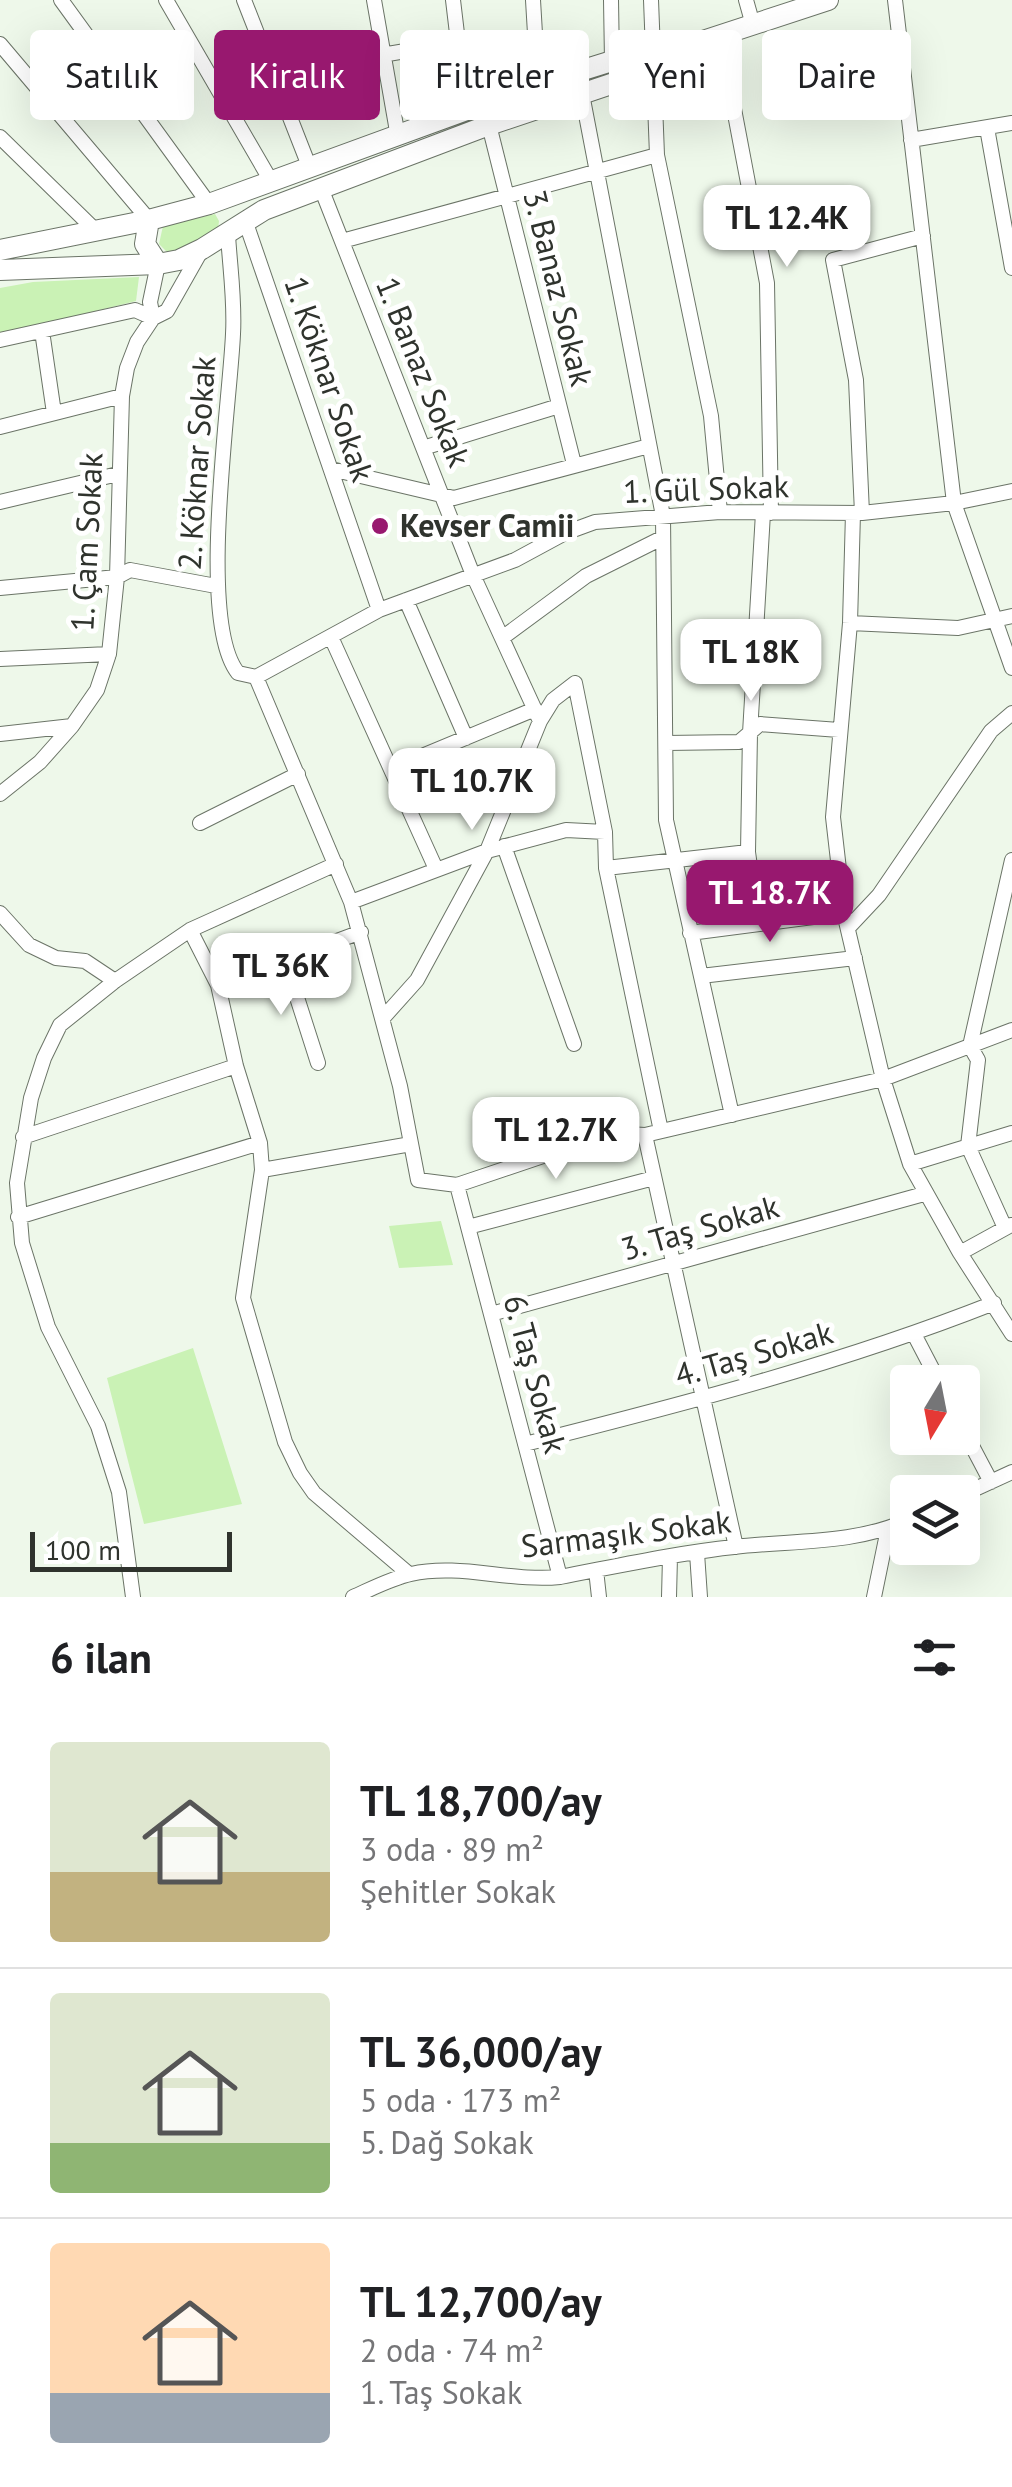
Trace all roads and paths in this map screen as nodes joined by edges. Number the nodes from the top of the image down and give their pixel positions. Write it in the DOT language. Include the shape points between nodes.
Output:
graph roads {
  1 [pos="61,0"];
  2 [pos="166,0"];
  3 [pos="244,0"];
  4 [pos="374,0"];
  5 [pos="454,0"];
  6 [pos="533,0"];
  7 [pos="612,0"];
  8 [pos="651,0"];
  9 [pos="746,0"];
  10 [pos="828,0"];
  11 [pos="895,0"];
  12 [pos="752,25"];
  13 [pos="535,30"];
  14 [pos="612,30"];
  15 [pos="651,30"];
  16 [pos="737,30"];
  17 [pos="0,44"];
  18 [pos="382,56"];
  19 [pos="465,120"];
  20 [pos="474,120"];
  21 [pos="486,120"];
  22 [pos="587,120"];
  23 [pos="656,120"];
  24 [pos="736,120"];
  25 [pos="1012,124"];
  26 [pos="988,128"];
  27 [pos="0,136"];
  28 [pos="398,137"];
  29 [pos="911,140"];
  30 [pos="658,154"];
  31 [pos="309,166"];
  32 [pos="597,171"];
  33 [pos="271,181"];
  34 [pos="320,188"];
  35 [pos="506,196"];
  36 [pos="208,204"];
  37 [pos="149,220"];
  38 [pos="246,223"];
  39 [pos="94,229"];
  40 [pos="228,235"];
  41 [pos="923,236"];
  42 [pos="342,241"];
  43 [pos="202,249"];
  44 [pos="0,250"];
  45 [pos="158,264"];
  46 [pos="1012,268"];
  47 [pos="0,270"];
  48 [pos="153,318"];
  49 [pos="42,330"];
  50 [pos="0,340"];
  51 [pos="122,396"];
  52 [pos="559,406"];
  53 [pos="54,413"];
  54 [pos="0,427"];
  55 [pos="649,446"];
  56 [pos="423,448"];
  57 [pos="574,464"];
  58 [pos="331,470"];
  59 [pos="118,474"];
  60 [pos="1012,491"];
  61 [pos="442,494"];
  62 [pos="0,502"];
  63 [pos="954,503"];
  64 [pos="720,512"];
  65 [pos="767,513"];
  66 [pos="857,513"];
  67 [pos="662,516"];
  68 [pos="662,538"];
  69 [pos="117,576"];
  70 [pos="473,576"];
  71 [pos="216,586"];
  72 [pos="0,588"];
  73 [pos="406,600"];
  74 [pos="379,610"];
  75 [pos="1012,616"];
  76 [pos="995,620"];
  77 [pos="850,623"];
  78 [pos="332,638"];
  79 [pos="502,638"];
  80 [pos="109,654"];
  81 [pos="0,659"];
  82 [pos="1012,668"];
  83 [pos="256,677"];
  84 [pos="1012,713"];
  85 [pos="538,715"];
  86 [pos="72,726"];
  87 [pos="840,730"];
  88 [pos="750,733"];
  89 [pos="0,734"];
  90 [pos="466,738"];
  91 [pos="666,743"];
  92 [pos="391,769"];
  93 [pos="298,774"];
  94 [pos="0,794"];
  95 [pos="200,823"];
  96 [pos="605,832"];
  97 [pos="504,846"];
  98 [pos="487,850"];
  99 [pos="748,852"];
  100 [pos="673,860"];
  101 [pos="1012,860"];
  102 [pos="336,864"];
  103 [pos="606,868"];
  104 [pos="436,869"];
  105 [pos="351,902"];
  106 [pos="0,913"];
  107 [pos="846,920"];
  108 [pos="758,924"];
  109 [pos="190,930"];
  110 [pos="361,932"];
  111 [pos="690,933"];
  112 [pos="855,958"];
  113 [pos="285,960"];
  114 [pos="701,976"];
  115 [pos="115,981"];
  116 [pos="218,985"];
  117 [pos="383,1018"];
  118 [pos="1012,1030"];
  119 [pos="574,1044"];
  120 [pos="970,1046"];
  121 [pos="318,1062"];
  122 [pos="236,1066"];
  123 [pos="883,1079"];
  124 [pos="732,1114"];
  125 [pos="661,1131"];
  126 [pos="1012,1133"];
  127 [pos="645,1135"];
  128 [pos="23,1137"];
  129 [pos="260,1143"];
  130 [pos="411,1144"];
  131 [pos="968,1146"];
  132 [pos="910,1164"];
  133 [pos="262,1170"];
  134 [pos="654,1178"];
  135 [pos="457,1185"];
  136 [pos="924,1194"];
  137 [pos="18,1217"];
  138 [pos="468,1227"];
  139 [pos="1009,1227"];
  140 [pos="960,1253"];
  141 [pos="673,1264"];
  142 [pos="994,1303"];
  143 [pos="491,1314"];
  144 [pos="1008,1316"];
  145 [pos="914,1334"];
  146 [pos="1012,1334"];
  147 [pos="931,1365"];
  148 [pos="703,1399"];
  149 [pos="525,1444"];
  150 [pos="977,1455"];
  151 [pos="1012,1472"];
  152 [pos="991,1482"];
  153 [pos="980,1487"];
  154 [pos="888,1529"];
  155 [pos="736,1546"];
  156 [pos="697,1553"];
  157 [pos="670,1557"];
  158 [pos="596,1570"];
  159 [pos="403,1576"];
  160 [pos="560,1576"];
  161 [pos="533,1580"];
  162 [pos="133,1597"];
  163 [pos="353,1597"];
  164 [pos="401,1597"];
  165 [pos="534,1597"];
  166 [pos="599,1597"];
  167 [pos="669,1597"];
  168 [pos="700,1597"];
  169 [pos="874,1597"];
  1 -- 36 [label="street"];
  2 -- 33 [label="street"];
  3 -- 31 [label="street"];
  4 -- 18 [label="street"];
  5 -- 18 [label="street" via="458,42"];
  6 -- 13 [label="street"];
  7 -- 14 [label="street"];
  8 -- 15 [label="street"];
  9 -- 12 [label="street"];
  10 -- 12 [label="street"];
  11 -- 29 [label="street"];
  12 -- 16 [label="street"];
  17 -- 37 [label="street"];
  18 -- 28 [label="street"];
  19 -- 28 [label="street"];
  20 -- 34 [label="street"];
  21 -- 35 [label="street, 3. Banaz Sokak"];
  22 -- 32 [label="street"];
  23 -- 30 [label="street"];
  24 -- 65 [label="street" via="767,283"];
  25 -- 26 [label="street"];
  26 -- 29 [label="street"];
  26 -- 46 [label="street"];
  27 -- 39 [label="street"];
  28 -- 31 [label="street"];
  29 -- 41 [label="street"];
  30 -- 32 [label="street"];
  30 -- 64 [label="street" via="711,416"];
  31 -- 33 [label="street"];
  32 -- 35 [label="street"];
  32 -- 55 [label="street"];
  33 -- 36 [label="street"];
  34 -- 38 [label="street"];
  34 -- 42 [label="street, 1. Banaz Sokak"];
  35 -- 42 [label="street"];
  35 -- 52 [label="street, 3. Banaz Sokak"];
  36 -- 37 [label="street"];
  36 -- 40 [label="street" via="229,215"];
  37 -- 39 [label="street"];
  37 -- 45 [label="street" via="145,244"];
  38 -- 40 [label="street"];
  38 -- 58 [label="street, 1. Köknar Sokak"];
  39 -- 44 [label="street"];
  40 -- 43 [label="street"];
  40 -- 71 [label="street, 2. Köknar Sokak" via="234,330"];
  41 -- 63 [label="street"];
  41 -- 66 [label="street" via="832,260 856,380"];
  42 -- 56 [label="street, 1. Banaz Sokak"];
  43 -- 45 [label="street"];
  43 -- 48 [label="street" via="167,310"];
  45 -- 47 [label="street"];
  45 -- 48 [label="street"];
  48 -- 49 [label="street" via="136,310"];
  48 -- 51 [label="street, 1. Çam Sokak" via="127,368"];
  49 -- 50 [label="street"];
  49 -- 53 [label="street"];
  51 -- 53 [label="street"];
  51 -- 59 [label="street, 1. Çam Sokak"];
  52 -- 56 [label="street"];
  52 -- 57 [label="street, 3. Banaz Sokak"];
  53 -- 54 [label="street"];
  55 -- 57 [label="street"];
  55 -- 67 [label="street"];
  56 -- 61 [label="street, 1. Banaz Sokak"];
  57 -- 61 [label="street" via="454,498"];
  58 -- 61 [label="street"];
  58 -- 74 [label="street, 1. Köknar Sokak"];
  59 -- 62 [label="street"];
  59 -- 69 [label="street, 1. Çam Sokak"];
  60 -- 63 [label="street, 1. Gül Sokak"];
  61 -- 70 [label="street, 1. Banaz Sokak"];
  63 -- 66 [label="street, 1. Gül Sokak"];
  63 -- 76 [label="street"];
  64 -- 65 [label="street, 1. Gül Sokak"];
  64 -- 67 [label="street, 1. Gül Sokak"];
  65 -- 66 [label="street, 1. Gül Sokak"];
  65 -- 88 [label="street"];
  66 -- 77 [label="street"];
  67 -- 68 [label="street"];
  67 -- 70 [label="street, 1. Gül Sokak" via="595,522"];
  68 -- 79 [label="street" via="586,576"];
  68 -- 91 [label="street"];
  69 -- 71 [label="street" via="130,570"];
  69 -- 72 [label="street"];
  69 -- 80 [label="street, 1. Çam Sokak"];
  70 -- 73 [label="street, 1. Gül Sokak"];
  70 -- 79 [label="street, 1. Banaz Sokak"];
  71 -- 83 [label="street, 2. Köknar Sokak" via="226,652 238,673"];
  73 -- 74 [label="street, 1. Gül Sokak"];
  73 -- 90 [label="street"];
  74 -- 78 [label="street, 1. Gül Sokak"];
  75 -- 76 [label="street"];
  76 -- 77 [label="street" via="958,628"];
  76 -- 82 [label="street"];
  77 -- 87 [label="street"];
  78 -- 83 [label="street, 1. Gül Sokak"];
  78 -- 92 [label="street"];
  79 -- 85 [label="street, 1. Banaz Sokak"];
  80 -- 81 [label="street"];
  80 -- 86 [label="street, 1. Çam Sokak" via="97,690"];
  83 -- 93 [label="street"];
  84 -- 107 [label="street" via="991,731 879,896"];
  85 -- 90 [label="street"];
  85 -- 96 [label="street" via="575,683"];
  85 -- 98 [label="street"];
  86 -- 89 [label="street"];
  86 -- 94 [label="street, 1. Çam Sokak"];
  87 -- 88 [label="street" via="760,724"];
  87 -- 107 [label="street" via="833,817"];
  88 -- 91 [label="street" via="740,742"];
  88 -- 99 [label="street"];
  90 -- 92 [label="street"];
  91 -- 100 [label="street"];
  92 -- 104 [label="street"];
  93 -- 95 [label="street"];
  93 -- 102 [label="street"];
  96 -- 97 [label="street" via="566,830"];
  96 -- 103 [label="street"];
  97 -- 98 [label="street"];
  97 -- 119 [label="street"];
  98 -- 104 [label="street"];
  98 -- 117 [label="street" via="416,980"];
  99 -- 100 [label="street"];
  99 -- 108 [label="street"];
  100 -- 103 [label="street"];
  100 -- 111 [label="street"];
  101 -- 120 [label="street"];
  102 -- 105 [label="street"];
  102 -- 109 [label="street"];
  103 -- 125 [label="street"];
  104 -- 105 [label="street"];
  105 -- 110 [label="street"];
  106 -- 115 [label="street" via="29,944 56,958 85,961"];
  107 -- 108 [label="street"];
  107 -- 112 [label="street"];
  108 -- 111 [label="street"];
  109 -- 115 [label="street"];
  109 -- 116 [label="street"];
  110 -- 113 [label="street"];
  110 -- 117 [label="street"];
  111 -- 114 [label="street"];
  112 -- 114 [label="street"];
  112 -- 123 [label="street"];
  113 -- 116 [label="street"];
  113 -- 121 [label="street"];
  114 -- 124 [label="street"];
  115 -- 128 [label="street" via="60,1025"];
  116 -- 122 [label="street"];
  117 -- 130 [label="street"];
  118 -- 120 [label="street"];
  120 -- 123 [label="street"];
  120 -- 131 [label="street" via="978,1060"];
  122 -- 128 [label="street"];
  122 -- 129 [label="street"];
  123 -- 124 [label="street"];
  123 -- 132 [label="street"];
  124 -- 125 [label="street"];
  125 -- 127 [label="street"];
  126 -- 131 [label="street"];
  127 -- 134 [label="street"];
  127 -- 135 [label="street" via="611,1132"];
  128 -- 137 [label="street"];
  129 -- 133 [label="street"];
  129 -- 137 [label="street"];
  130 -- 133 [label="street"];
  130 -- 135 [label="street" via="418,1180"];
  131 -- 132 [label="street"];
  131 -- 139 [label="street"];
  132 -- 136 [label="street"];
  133 -- 159 [label="street" via="242,1298 285,1442 314,1493"];
  134 -- 138 [label="street"];
  134 -- 141 [label="street"];
  135 -- 138 [label="street, 6. Taş Sokak"];
  136 -- 140 [label="street"];
  136 -- 141 [label="street, 3. Taş Sokak"];
  137 -- 162 [label="street" via="48,1327 98,1426 119,1492"];
  138 -- 143 [label="street, 6. Taş Sokak"];
  139 -- 140 [label="street"];
  140 -- 142 [label="street"];
  141 -- 143 [label="street, 3. Taş Sokak"];
  141 -- 148 [label="street"];
  142 -- 144 [label="street"];
  142 -- 145 [label="street, 4. Taş Sokak"];
  143 -- 149 [label="street, 6. Taş Sokak"];
  144 -- 146 [label="street"];
  145 -- 147 [label="street"];
  145 -- 148 [label="street, 4. Taş Sokak"];
  148 -- 149 [label="street, 4. Taş Sokak"];
  148 -- 155 [label="street"];
  149 -- 160 [label="street, 6. Taş Sokak"];
  150 -- 152 [label="street"];
  151 -- 152 [label="street"];
  152 -- 153 [label="street"];
  154 -- 155 [label="street, Sarmaşık Sokak" via="800,1544"];
  154 -- 169 [label="street"];
  155 -- 156 [label="street, Sarmaşık Sokak"];
  156 -- 157 [label="street, Sarmaşık Sokak"];
  156 -- 168 [label="street"];
  157 -- 158 [label="street, Sarmaşık Sokak"];
  157 -- 167 [label="street"];
  158 -- 160 [label="street, Sarmaşık Sokak"];
  158 -- 166 [label="street"];
  159 -- 161 [label="street, Sarmaşık Sokak" via="436,1571"];
  159 -- 163 [label="street, Sarmaşık Sokak"];
  159 -- 164 [label="street"];
  160 -- 161 [label="street, Sarmaşık Sokak"];
  161 -- 165 [label="street"];
}
